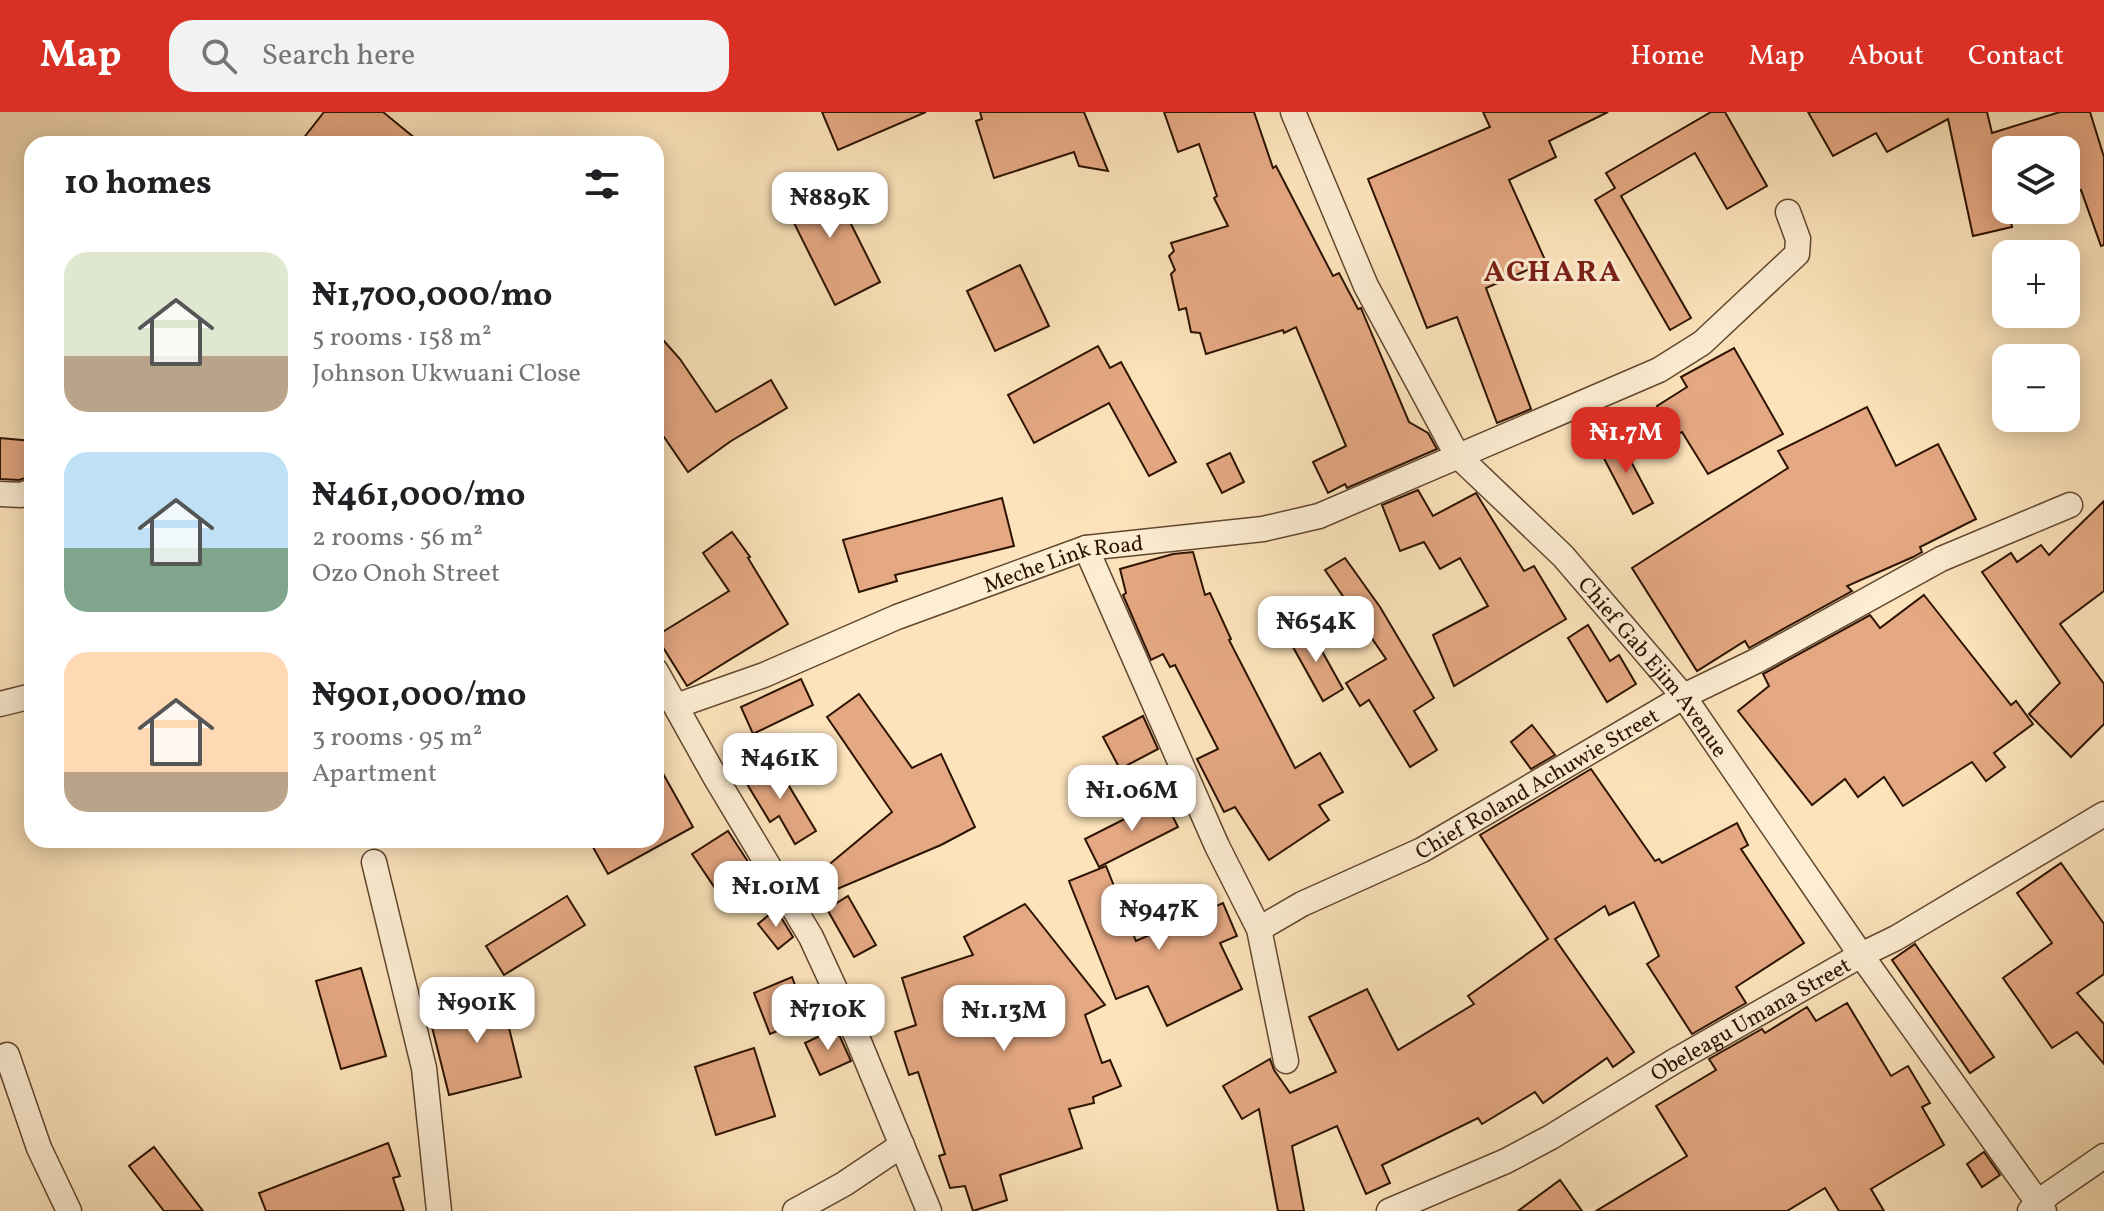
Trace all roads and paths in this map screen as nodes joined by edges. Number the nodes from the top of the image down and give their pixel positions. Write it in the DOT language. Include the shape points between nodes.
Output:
graph roads {
  1 [pos="1293,112"];
  2 [pos="1788,212"];
  3 [pos="1457,455"];
  4 [pos="0,494"];
  5 [pos="24,494"];
  6 [pos="2070,505"];
  7 [pos="1086,548"];
  8 [pos="664,685"];
  9 [pos="1684,697"];
  10 [pos="24,698"];
  11 [pos="0,704"];
  12 [pos="676,706"];
  13 [pos="2104,814"];
  14 [pos="374,862"];
  15 [pos="1259,929"];
  16 [pos="1861,955"];
  17 [pos="7,1055"];
  18 [pos="1286,1061"];
  19 [pos="902,1145"];
  20 [pos="2104,1156"];
  21 [pos="2038,1209"];
  22 [pos="69,1211"];
  23 [pos="439,1211"];
  24 [pos="795,1211"];
  25 [pos="929,1211"];
  26 [pos="1389,1211"];
  1 -- 3 [label="street, Chief Gab Ejim Avenue" via="1366,286"];
  2 -- 3 [label="street, Meche Link Road" via="1798,239 1797,254 1702,343 1659,370"];
  3 -- 7 [label="street, Meche Link Road" via="1319,516 1263,529"];
  3 -- 9 [label="street, Chief Gab Ejim Avenue" via="1563,556"];
  4 -- 5 [label="street"];
  6 -- 9 [label="street, Chief Roland Achuwie Street" via="1941,559"];
  7 -- 12 [label="street, Meche Link Road"];
  7 -- 15 [label="street" via="1210,832"];
  8 -- 12 [label="street"];
  9 -- 15 [label="street, Chief Roland Achuwie Street" via="1422,850"];
  9 -- 16 [label="street, Chief Gab Ejim Avenue"];
  10 -- 11 [label="street"];
  12 -- 19 [label="street" via="811,937"];
  13 -- 16 [label="street, Obeleagu Umana Street"];
  14 -- 23 [label="street" via="424,1068"];
  15 -- 18 [label="street"];
  16 -- 21 [label="street, Chief Gab Ejim Avenue"];
  16 -- 26 [label="street, Obeleagu Umana Street" via="1551,1137"];
  17 -- 22 [label="street" via="39,1148"];
  19 -- 24 [label="street"];
  19 -- 25 [label="street"];
  20 -- 21 [label="street" via="2049,1194"];
}
